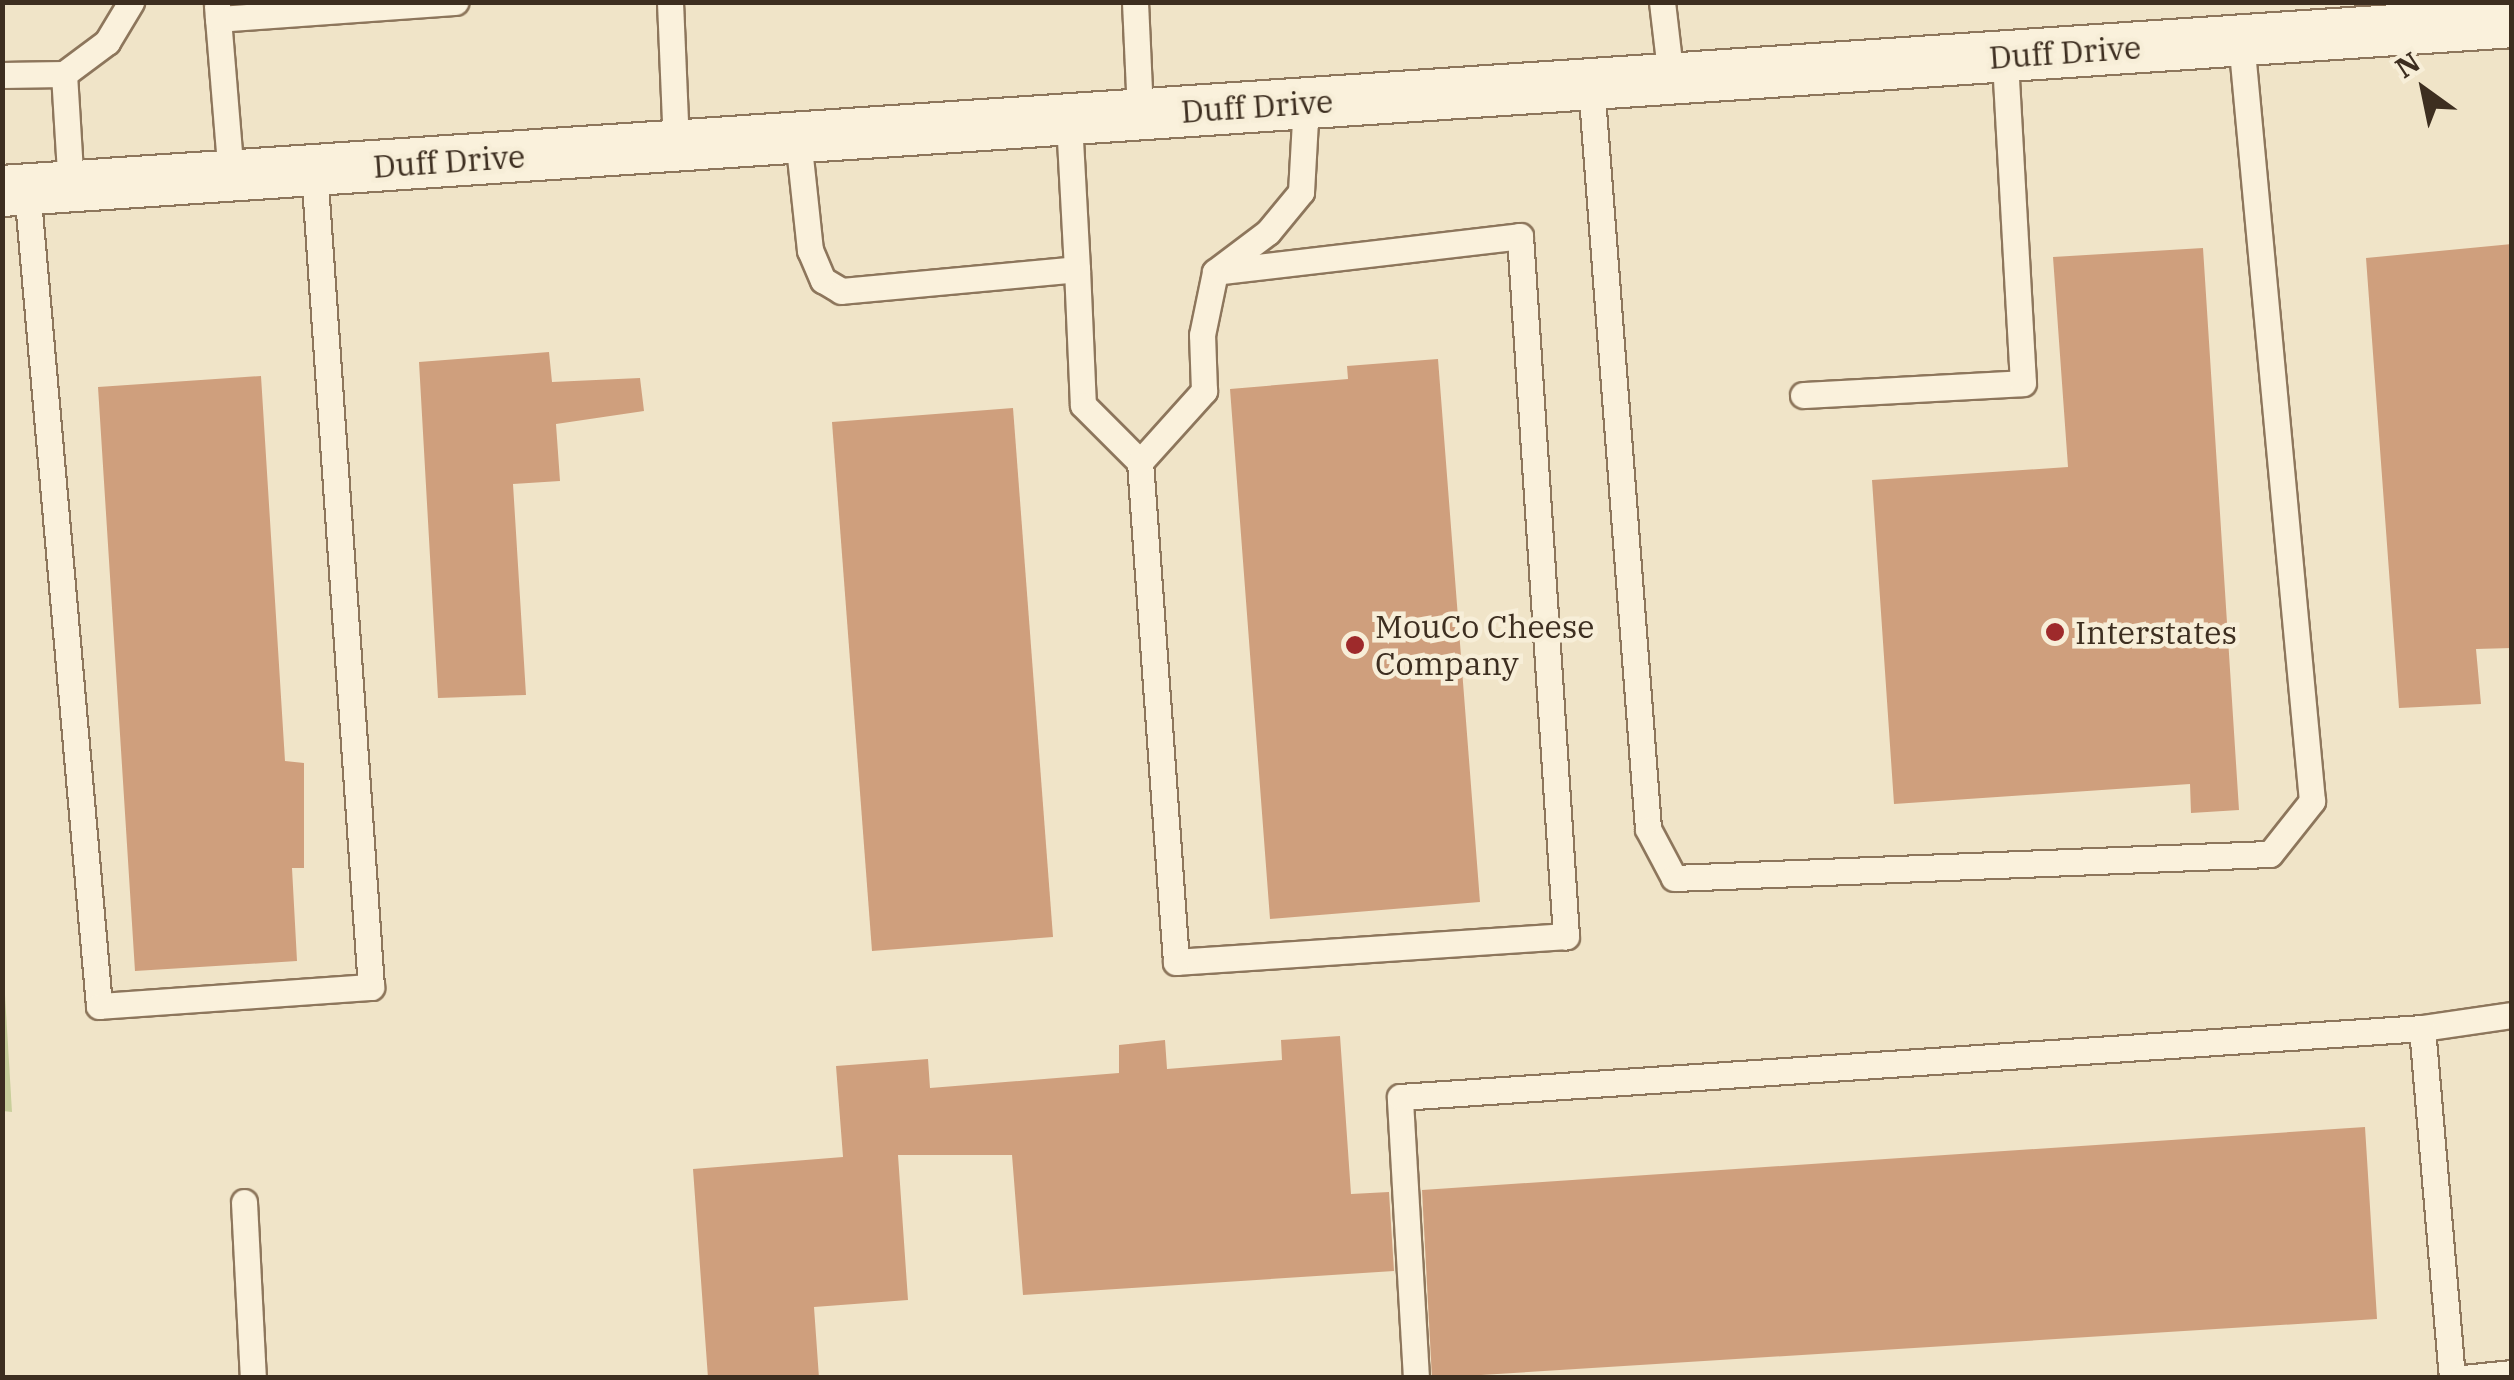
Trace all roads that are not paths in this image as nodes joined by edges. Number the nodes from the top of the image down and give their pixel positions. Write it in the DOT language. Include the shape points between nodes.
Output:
graph roads {
  1 [pos="130,2"];
  2 [pos="455,2"];
  3 [pos="670,2"];
  4 [pos="1135,2"];
  5 [pos="1662,2"];
  6 [pos="218,11"];
  7 [pos="2512,22"];
  8 [pos="2242,40"];
  9 [pos="2005,56"];
  10 [pos="64,74"];
  11 [pos="2,75"];
  12 [pos="1671,79"];
  13 [pos="1591,84"];
  14 [pos="1306,103"];
  15 [pos="1140,114"];
  16 [pos="1069,119"];
  17 [pos="798,138"];
  18 [pos="676,146"];
  19 [pos="314,170"];
  20 [pos="231,176"];
  21 [pos="34,189"];
  22 [pos="1077,269"];
  23 [pos="1215,272"];
  24 [pos="1803,395"];
  25 [pos="1140,462"];
  26 [pos="2512,1015"];
  27 [pos="2422,1028"];
  28 [pos="244,1202"];
  29 [pos="2512,1373"];
  30 [pos="254,1378"];
  31 [pos="1416,1378"];
  32 [pos="2452,1378"];
  33 [pos="2463,1378"];
  1 -- 10 [label="lane" via="107,42"];
  2 -- 6 [label="lane"];
  3 -- 18 [label="lane"];
  4 -- 15 [label="lane"];
  5 -- 12 [label="lane"];
  6 -- 20 [label="lane"];
  7 -- 8 [label="street, Duff Drive"];
  8 -- 9 [label="street, Duff Drive"];
  8 -- 13 [label="lane" via="2312,801 2270,854 1674,878 1648,830"];
  9 -- 12 [label="street, Duff Drive"];
  9 -- 24 [label="lane" via="2022,383"];
  10 -- 11 [label="lane"];
  10 -- 21 [label="lane"];
  12 -- 13 [label="street, Duff Drive"];
  13 -- 14 [label="street, Duff Drive"];
  14 -- 15 [label="street, Duff Drive"];
  14 -- 23 [label="lane" via="1300,192 1268,232"];
  15 -- 16 [label="street, Duff Drive"];
  16 -- 17 [label="street, Duff Drive"];
  16 -- 22 [label="lane"];
  17 -- 18 [label="street, Duff Drive"];
  17 -- 22 [label="lane" via="810,250 823,280 841,291"];
  18 -- 19 [label="street, Duff Drive"];
  19 -- 20 [label="street, Duff Drive"];
  19 -- 21 [label="lane" via="372,987 99,1006"];
  20 -- 21 [label="street, Duff Drive"];
  22 -- 25 [label="lane" via="1084,404"];
  23 -- 25 [label="lane" via="1202,335 1204,392"];
  23 -- 25 [label="lane" via="1520,236 1566,936 1176,962"];
  26 -- 27 [label="lane"];
  27 -- 31 [label="lane" via="1400,1097"];
  27 -- 32 [label="lane"];
  28 -- 30 [label="lane"];
  29 -- 33 [label="lane"];
}
